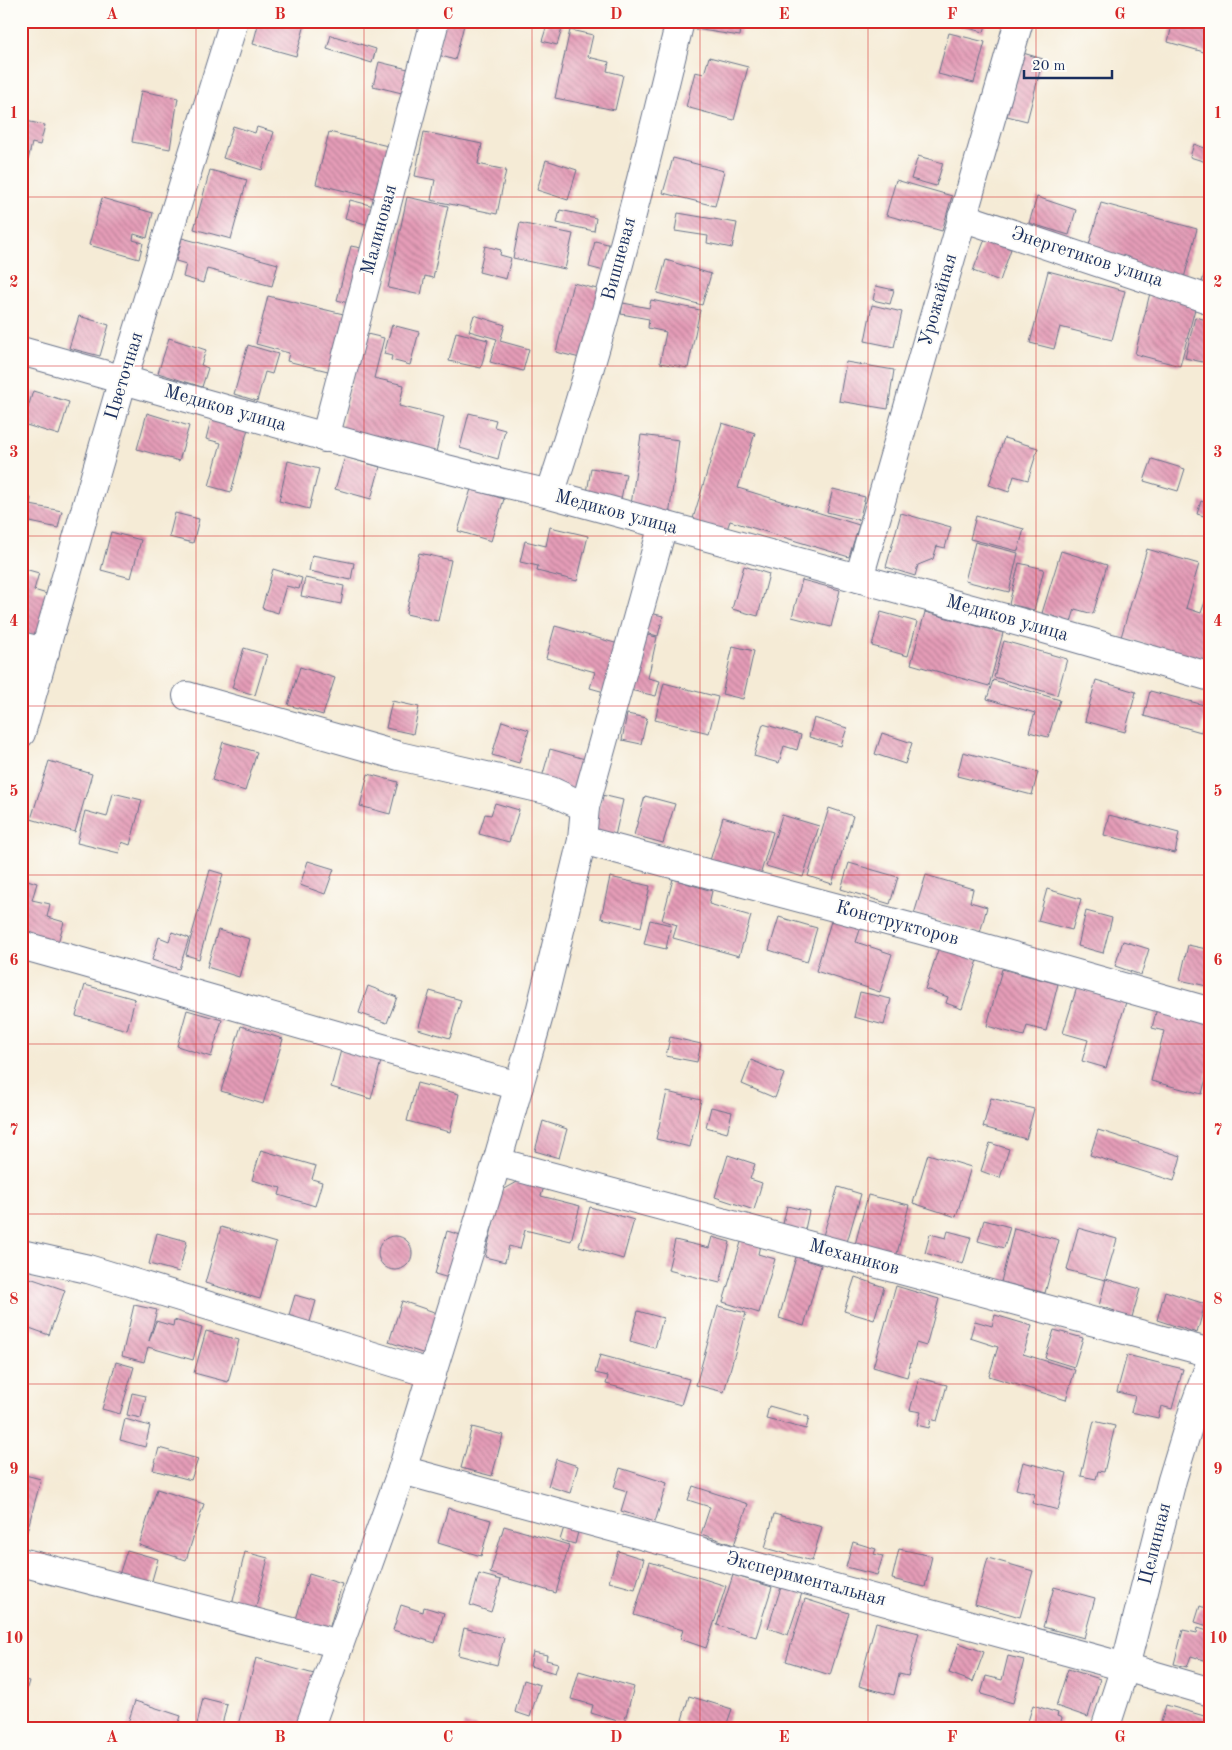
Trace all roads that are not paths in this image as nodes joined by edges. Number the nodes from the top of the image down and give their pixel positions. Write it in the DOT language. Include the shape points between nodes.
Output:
graph roads {
  1 [pos="234,21"];
  2 [pos="435,21"];
  3 [pos="680,21"];
  4 [pos="1019,21"];
  5 [pos="962,217"];
  6 [pos="1211,300"];
  7 [pos="21,351"];
  8 [pos="123,379"];
  9 [pos="325,438"];
  10 [pos="550,494"];
  11 [pos="663,525"];
  12 [pos="859,578"];
  13 [pos="33,649"];
  14 [pos="1211,677"];
  15 [pos="188,696"];
  16 [pos="21,732"];
  17 [pos="585,808"];
  18 [pos="582,840"];
  19 [pos="21,945"];
  20 [pos="1211,1012"];
  21 [pos="519,1086"];
  22 [pos="498,1162"];
  23 [pos="21,1254"];
  24 [pos="1211,1353"];
  25 [pos="1211,1361"];
  26 [pos="432,1374"];
  27 [pos="402,1470"];
  28 [pos="21,1562"];
  29 [pos="339,1644"];
  30 [pos="1124,1667"];
  31 [pos="1211,1692"];
  32 [pos="309,1729"];
  33 [pos="1104,1729"];
  1 -- 8 [label="street, Цветочная"];
  2 -- 9 [label="street, Малиновая"];
  3 -- 10 [label="street, Вишневая" via="656,126 577,414"];
  4 -- 5 [label="street, Урожайная"];
  5 -- 6 [label="street, Энергетиков улица"];
  5 -- 12 [label="street, Урожайная"];
  7 -- 8 [label="street, Медиков улица"];
  8 -- 9 [label="street, Медиков улица"];
  8 -- 13 [label="street, Цветочная"];
  9 -- 10 [label="street, Медиков улица"];
  10 -- 11 [label="street, Медиков улица"];
  11 -- 12 [label="street, Медиков улица"];
  11 -- 17 [label="street"];
  12 -- 14 [label="street, Медиков улица"];
  13 -- 16 [label="street, Цветочная"];
  15 -- 17 [label="street" via="399,756 551,791"];
  17 -- 18 [label="street"];
  18 -- 20 [label="street, Конструкторов" via="922,930"];
  18 -- 21 [label="street"];
  19 -- 21 [label="street"];
  21 -- 22 [label="street"];
  22 -- 24 [label="street, Механиков"];
  22 -- 26 [label="street"];
  23 -- 26 [label="street" via="88,1269"];
  25 -- 30 [label="street, Целинная" via="1172,1480"];
  26 -- 27 [label="street"];
  27 -- 29 [label="street"];
  27 -- 30 [label="street, Экспериментальная"];
  28 -- 29 [label="street"];
  29 -- 32 [label="street"];
  30 -- 31 [label="street, Экспериментальная"];
  30 -- 33 [label="street, Целинная"];
}
